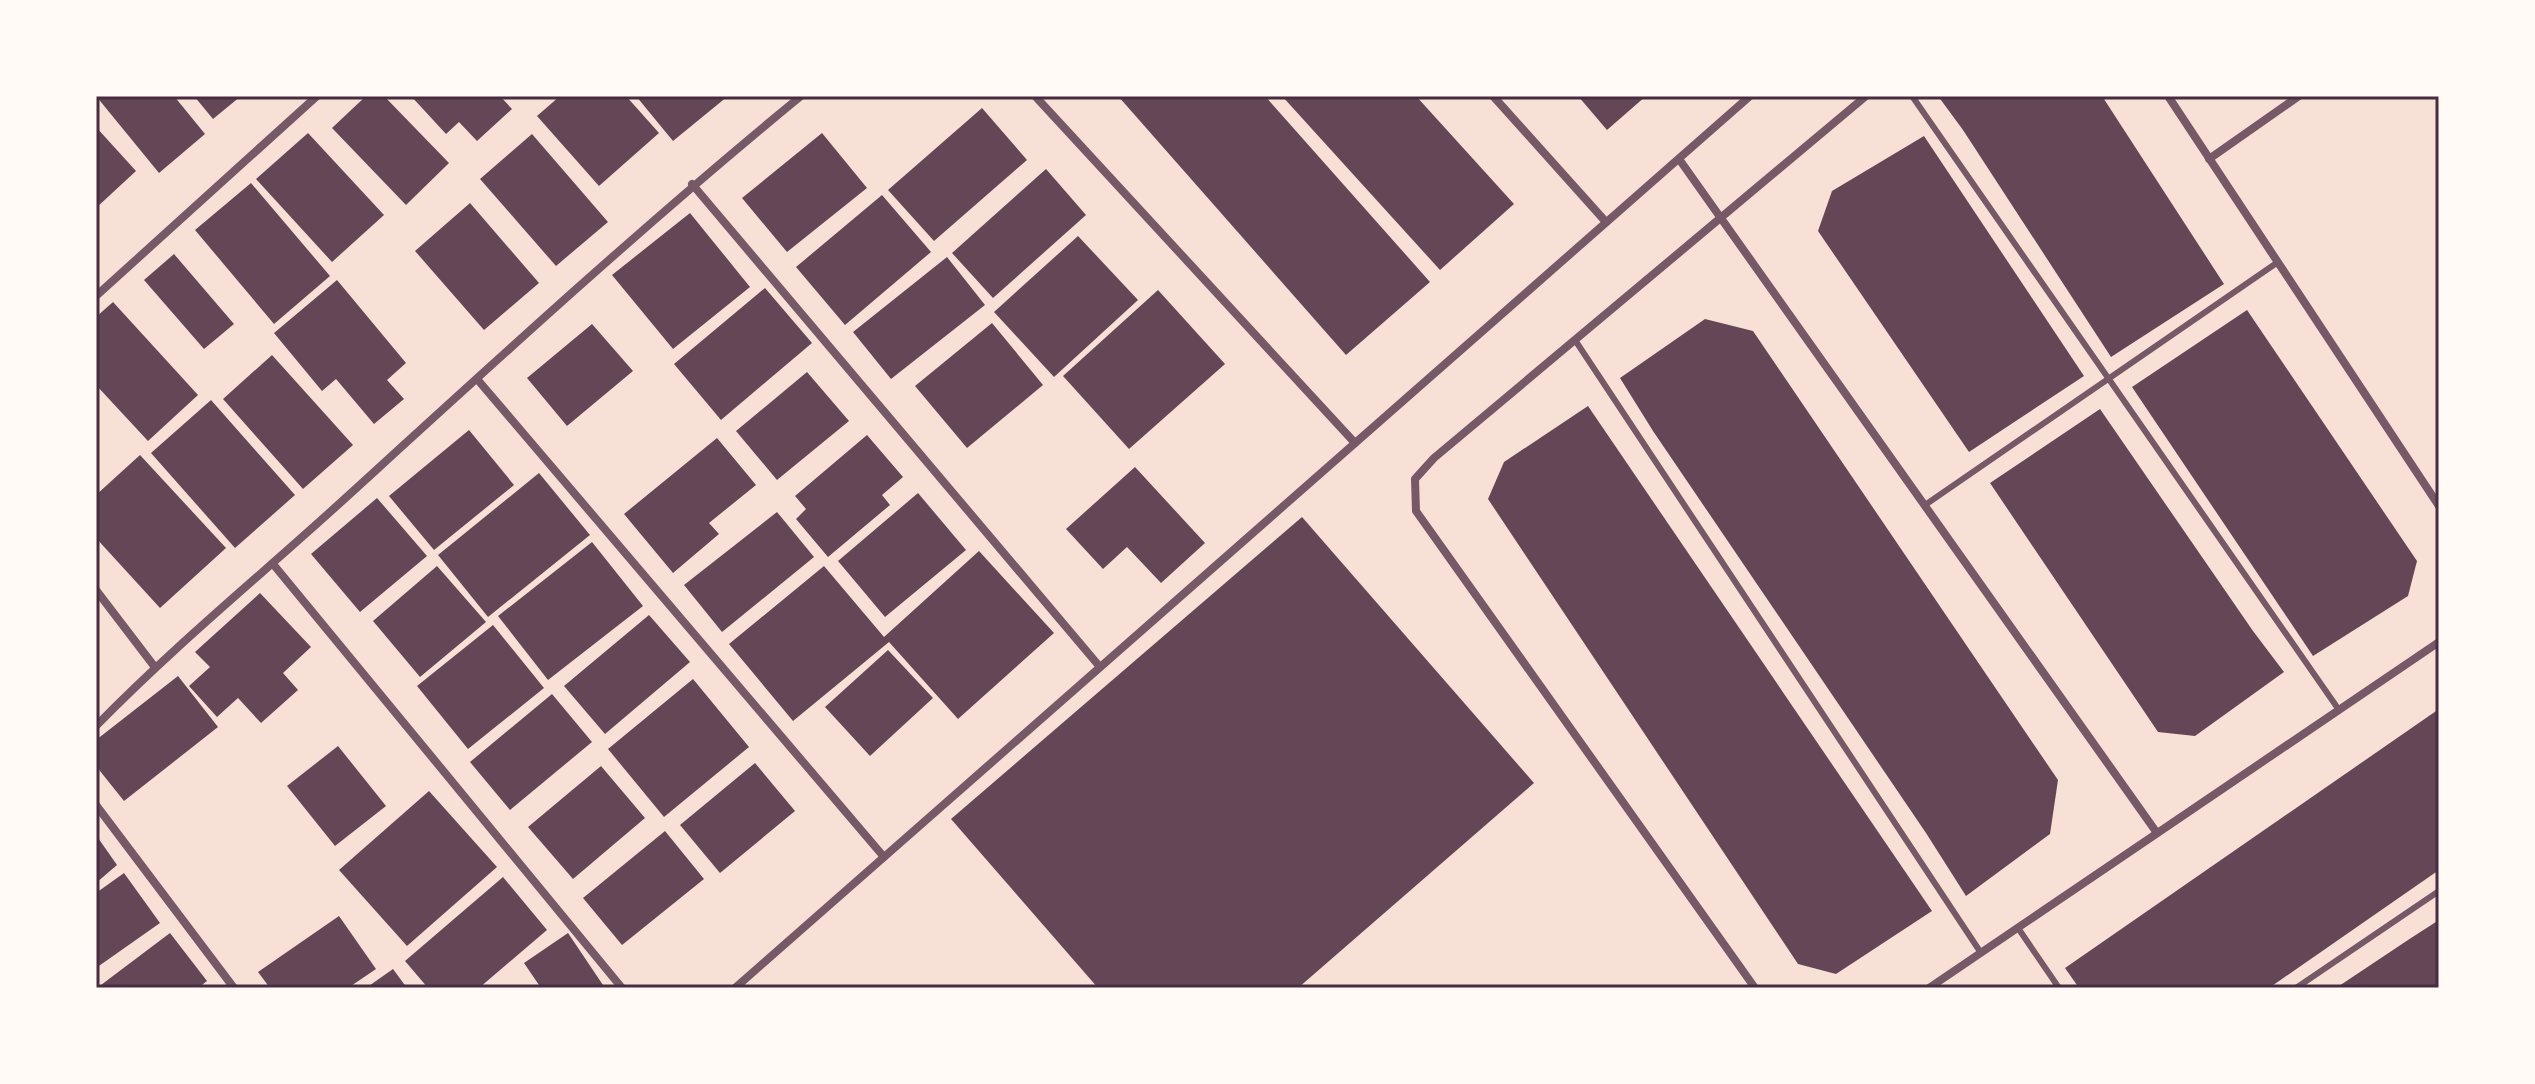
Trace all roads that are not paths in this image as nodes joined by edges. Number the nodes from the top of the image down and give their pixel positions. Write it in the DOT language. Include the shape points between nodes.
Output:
graph roads {
  1 [pos="317,96"];
  2 [pos="801,96"];
  3 [pos="1035,96"];
  4 [pos="1493,96"];
  5 [pos="1750,96"];
  6 [pos="1866,96"];
  7 [pos="1912,96"];
  8 [pos="2168,96"];
  9 [pos="2299,96"];
  10 [pos="1679,159"];
  11 [pos="2209,159"];
  12 [pos="692,184"];
  13 [pos="1722,218"];
  14 [pos="1606,222"];
  15 [pos="2278,262"];
  16 [pos="96,296"];
  17 [pos="1575,340"];
  18 [pos="2108,378"];
  19 [pos="477,379"];
  20 [pos="1355,443"];
  21 [pos="1925,505"];
  22 [pos="2439,506"];
  23 [pos="273,564"];
  24 [pos="96,590"];
  25 [pos="2439,642"];
  26 [pos="154,666"];
  27 [pos="1100,667"];
  28 [pos="2339,710"];
  29 [pos="96,726"];
  30 [pos="96,805"];
  31 [pos="2157,833"];
  32 [pos="884,857"];
  33 [pos="2439,891"];
  34 [pos="2018,928"];
  35 [pos="1981,953"];
  36 [pos="234,988"];
  37 [pos="622,988"];
  38 [pos="735,988"];
  39 [pos="1755,988"];
  40 [pos="1929,988"];
  41 [pos="2059,988"];
  42 [pos="2296,988"];
  1 -- 16 [label="street"];
  2 -- 12 [label="street"];
  3 -- 20 [label="street"];
  4 -- 14 [label="street"];
  5 -- 10 [label="street"];
  6 -- 13 [label="street"];
  7 -- 18 [label="lane"];
  8 -- 11 [label="street"];
  9 -- 11 [label="street"];
  10 -- 13 [label="street"];
  10 -- 14 [label="street"];
  11 -- 15 [label="street"];
  12 -- 19 [label="street"];
  12 -- 27 [label="street"];
  13 -- 17 [label="street"];
  13 -- 21 [label="street"];
  14 -- 20 [label="street"];
  15 -- 18 [label="lane"];
  15 -- 22 [label="street"];
  17 -- 35 [label="lane"];
  17 -- 39 [label="street" via="1434,458 1415,479 1416,511"];
  18 -- 21 [label="lane"];
  18 -- 28 [label="lane"];
  19 -- 23 [label="street"];
  19 -- 32 [label="street"];
  20 -- 27 [label="street"];
  21 -- 31 [label="street"];
  23 -- 26 [label="street"];
  23 -- 37 [label="street"];
  24 -- 26 [label="street"];
  25 -- 28 [label="street"];
  26 -- 29 [label="street"];
  27 -- 32 [label="street"];
  28 -- 31 [label="street"];
  30 -- 36 [label="street"];
  31 -- 34 [label="street"];
  32 -- 38 [label="street"];
  33 -- 42 [label="lane"];
  34 -- 35 [label="street"];
  34 -- 41 [label="lane"];
  35 -- 40 [label="street"];
}
